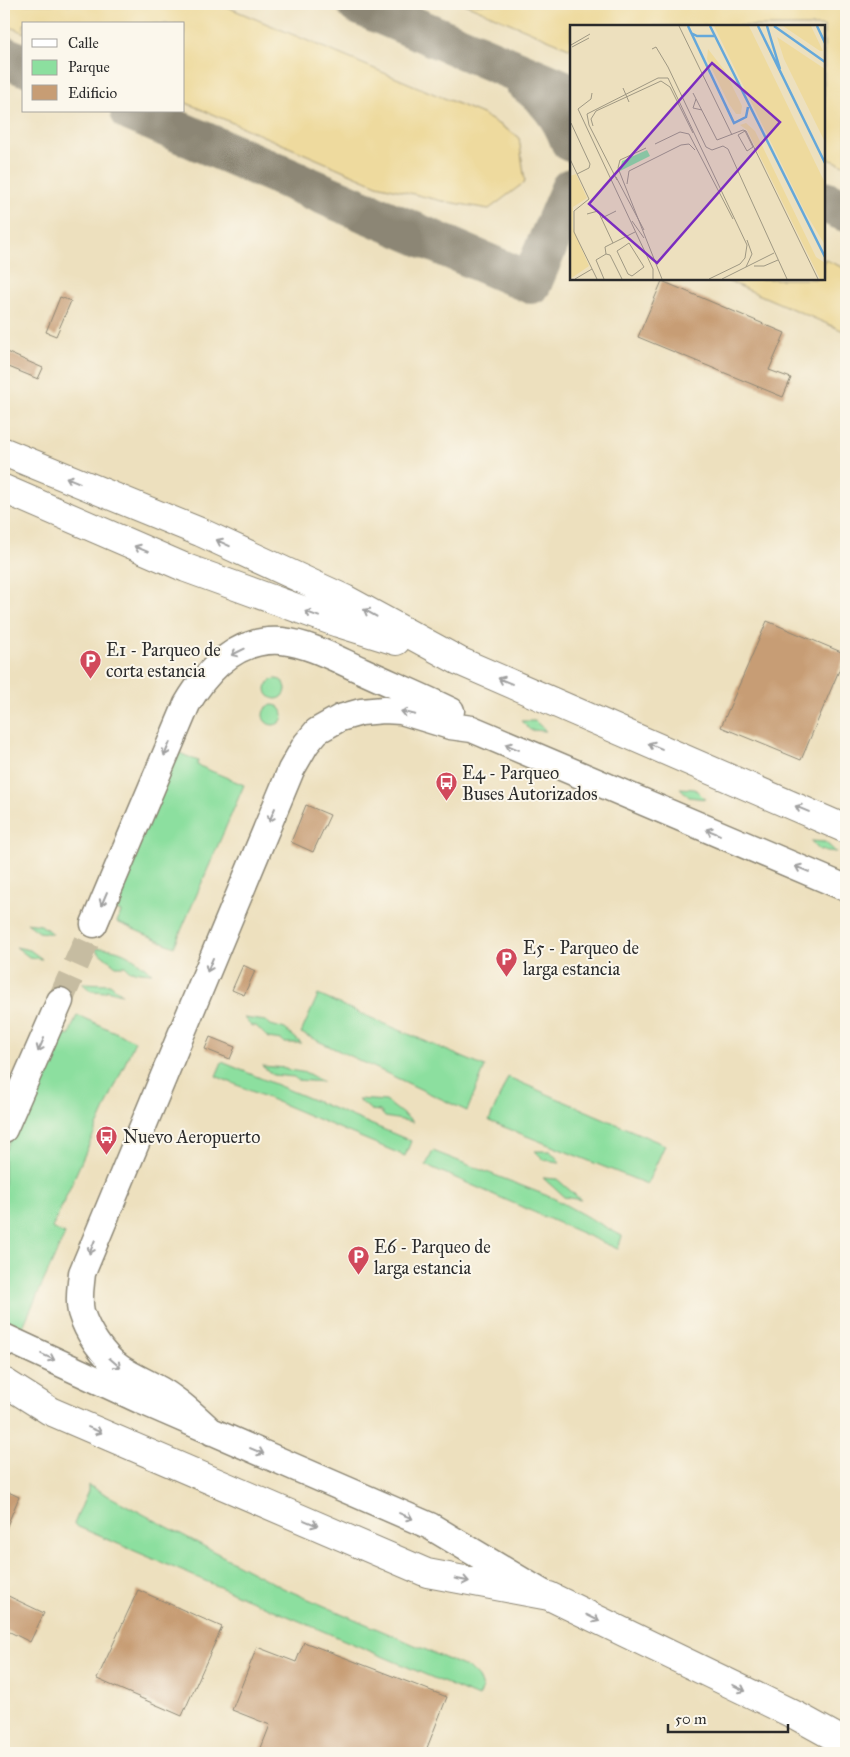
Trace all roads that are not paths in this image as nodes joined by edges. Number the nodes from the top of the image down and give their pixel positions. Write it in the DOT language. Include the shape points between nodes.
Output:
graph roads {
  1 [pos="4,452"];
  2 [pos="4,489"];
  3 [pos="458,662"];
  4 [pos="472,729"];
  5 [pos="846,829"];
  6 [pos="846,888"];
  7 [pos="94,924"];
  8 [pos="60,1001"];
  9 [pos="4,1129"];
  10 [pos="4,1337"];
  11 [pos="4,1382"];
  12 [pos="4,1403"];
  13 [pos="50,1411"];
  14 [pos="212,1432"];
  15 [pos="549,1596"];
  16 [pos="846,1743"];
  3 -- 1 [label="main road, one-way" via="345,599 200,532"];
  3 -- 2 [label="main road, one-way" via="186,568"];
  5 -- 3 [label="main road, one-way"];
  6 -- 4 [label="main road, one-way"];
  4 -- 7 [label="main road, one-way" via="451,710 320,652 284,641 259,643 236,651 200,683 187,704"];
  4 -- 14 [label="main road, one-way" via="401,711 361,712 340,718 317,731 306,744 290,770 82,1273 81,1311 95,1340 109,1358 172,1398"];
  8 -- 9 [label="main road, one-way"];
  10 -- 14 [label="main road, one-way"];
  11 -- 13 [label="main road"];
  12 -- 13 [label="main road"];
  13 -- 15 [label="main road, one-way" via="427,1573"];
  14 -- 15 [label="main road, one-way" via="430,1526"];
  15 -- 16 [label="main road, one-way"];
}
